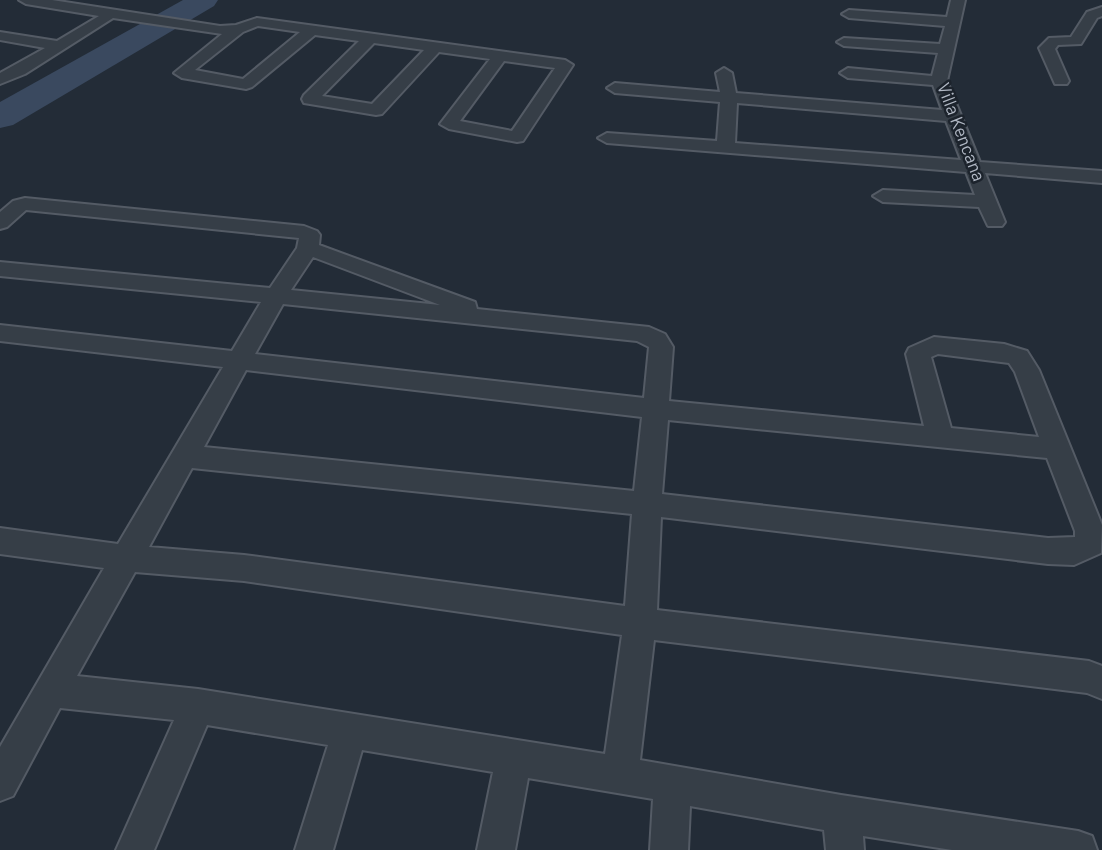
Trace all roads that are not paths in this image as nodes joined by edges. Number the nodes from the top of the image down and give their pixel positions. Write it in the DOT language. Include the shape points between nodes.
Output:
graph roads {
  1 [pos="26,0"];
  2 [pos="958,0"];
  3 [pos="1102,11"];
  4 [pos="107,13"];
  5 [pos="849,14"];
  6 [pos="135,17"];
  7 [pos="953,22"];
  8 [pos="238,29"];
  9 [pos="312,30"];
  10 [pos="0,36"];
  11 [pos="370,38"];
  12 [pos="844,42"];
  13 [pos="59,46"];
  14 [pos="435,47"];
  15 [pos="948,49"];
  16 [pos="500,57"];
  17 [pos="724,73"];
  18 [pos="848,73"];
  19 [pos="0,79"];
  20 [pos="939,81"];
  21 [pos="1061,81"];
  22 [pos="615,88"];
  23 [pos="729,98"];
  24 [pos="953,116"];
  25 [pos="607,138"];
  26 [pos="726,148"];
  27 [pos="974,167"];
  28 [pos="1102,177"];
  29 [pos="883,196"];
  30 [pos="988,202"];
  31 [pos="995,222"];
  32 [pos="0,223"];
  33 [pos="308,248"];
  34 [pos="0,269"];
  35 [pos="276,296"];
  36 [pos="504,320"];
  37 [pos="0,333"];
  38 [pos="238,362"];
  39 [pos="654,409"];
  40 [pos="940,437"];
  41 [pos="1057,449"];
  42 [pos="184,456"];
  43 [pos="647,504"];
  44 [pos="0,541"];
  45 [pos="126,558"];
  46 [pos="640,623"];
  47 [pos="1102,683"];
  48 [pos="51,690"];
  49 [pos="198,706"];
  50 [pos="350,731"];
  51 [pos="514,758"];
  52 [pos="620,775"];
  53 [pos="0,783"];
  54 [pos="672,786"];
  55 [pos="843,832"];
  56 [pos="1027,846"];
  57 [pos="135,850"];
  58 [pos="314,850"];
  59 [pos="496,850"];
  60 [pos="669,850"];
  61 [pos="1078,850"];
  1 -- 4 [label="street"];
  2 -- 7 [label="street, Villa Kencana"];
  3 -- 21 [label="street" via="1084,24 1076,41 1054,41 1047,48"];
  4 -- 6 [label="street"];
  4 -- 13 [label="street"];
  5 -- 7 [label="street"];
  6 -- 8 [label="street"];
  7 -- 15 [label="street, Villa Kencana"];
  8 -- 9 [label="street" via="257,22"];
  8 -- 9 [label="street" via="182,73 246,84"];
  9 -- 11 [label="street"];
  10 -- 13 [label="street"];
  11 -- 14 [label="street"];
  11 -- 14 [label="street" via="310,99 376,110"];
  12 -- 15 [label="street"];
  13 -- 19 [label="street"];
  14 -- 16 [label="street"];
  15 -- 20 [label="street, Villa Kencana"];
  16 -- 16 [label="street" via="565,65 517,137 449,124"];
  17 -- 23 [label="street"];
  18 -- 20 [label="street"];
  20 -- 24 [label="street, Villa Kencana"];
  22 -- 23 [label="street"];
  23 -- 24 [label="street"];
  23 -- 26 [label="street"];
  24 -- 27 [label="street, Villa Kencana"];
  25 -- 26 [label="street"];
  26 -- 27 [label="street"];
  27 -- 28 [label="street"];
  27 -- 30 [label="street, Villa Kencana"];
  29 -- 30 [label="street"];
  30 -- 31 [label="street, Villa Kencana"];
  32 -- 33 [label="street" via="25,204 304,232 310,235"];
  33 -- 35 [label="street"];
  33 -- 36 [label="street"];
  34 -- 35 [label="street"];
  35 -- 36 [label="street"];
  35 -- 38 [label="street"];
  36 -- 39 [label="street" via="650,335 661,347"];
  37 -- 38 [label="street"];
  38 -- 39 [label="street"];
  38 -- 42 [label="street"];
  39 -- 40 [label="street"];
  39 -- 43 [label="street"];
  40 -- 41 [label="street"];
  40 -- 41 [label="street" via="918,354 934,345 1018,357"];
  41 -- 43 [label="street" via="1090,531 1090,544 1074,552"];
  42 -- 43 [label="street"];
  42 -- 45 [label="street"];
  43 -- 46 [label="street"];
  44 -- 45 [label="street"];
  45 -- 46 [label="street" via="244,568"];
  45 -- 48 [label="street"];
  46 -- 47 [label="street" via="1089,677"];
  46 -- 52 [label="street"];
  48 -- 49 [label="street"];
  48 -- 53 [label="street"];
  49 -- 50 [label="street"];
  49 -- 57 [label="street"];
  50 -- 51 [label="street"];
  50 -- 58 [label="street"];
  51 -- 52 [label="street"];
  51 -- 59 [label="street"];
  52 -- 54 [label="street"];
  54 -- 55 [label="street"];
  54 -- 60 [label="street"];
  55 -- 56 [label="street"];
  56 -- 61 [label="street"];
}
